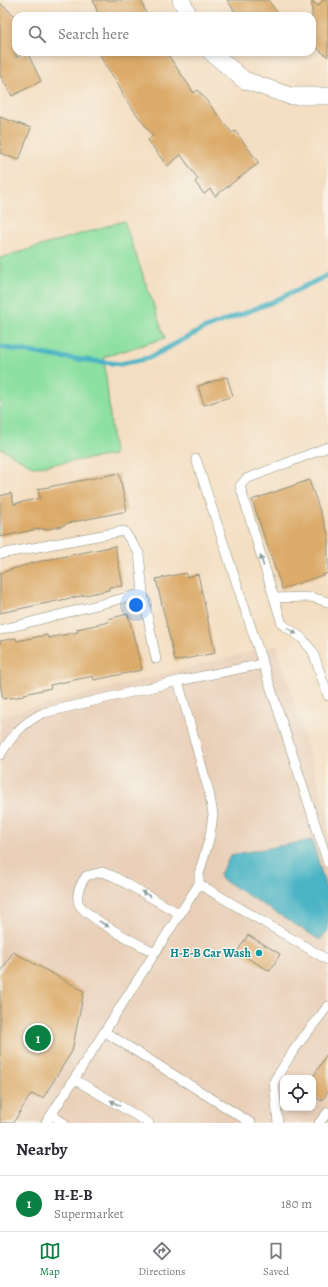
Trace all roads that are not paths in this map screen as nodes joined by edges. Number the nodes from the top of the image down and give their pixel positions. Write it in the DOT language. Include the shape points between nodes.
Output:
graph roads {
  1 [pos="181,0"];
  2 [pos="187,12"];
  3 [pos="216,56"];
  4 [pos="328,96"];
  5 [pos="328,447"];
  6 [pos="196,459"];
  7 [pos="0,554"];
  8 [pos="143,593"];
  9 [pos="274,598"];
  10 [pos="328,602"];
  11 [pos="0,630"];
  12 [pos="156,659"];
  13 [pos="263,664"];
  14 [pos="178,681"];
  15 [pos="328,696"];
  16 [pos="0,754"];
  17 [pos="328,863"];
  18 [pos="199,884"];
  19 [pos="180,914"];
  20 [pos="155,953"];
  21 [pos="328,960"];
  22 [pos="327,1010"];
  23 [pos="105,1032"];
  24 [pos="74,1079"];
  25 [pos="328,1112"];
  26 [pos="48,1119"];
  27 [pos="64,1123"];
  28 [pos="149,1123"];
  29 [pos="250,1123"];
  30 [pos="278,1123"];
  31 [pos="319,1123"];
  1 -- 2 [label="street"];
  3 -- 4 [label="street" via="244,80 290,96"];
  9 -- 5 [label="lane, one-way" via="240,486 246,479"];
  6 -- 13 [label="lane"];
  7 -- 8 [label="lane" via="124,531 139,553"];
  8 -- 11 [label="lane"];
  8 -- 12 [label="lane"];
  9 -- 10 [label="lane" via="311,597"];
  9 -- 15 [label="lane, one-way" via="282,624 302,638 313,652"];
  13 -- 14 [label="lane"];
  13 -- 17 [label="lane"];
  14 -- 16 [label="lane" via="43,713 26,722"];
  14 -- 18 [label="lane" via="213,814"];
  18 -- 19 [label="lane"];
  18 -- 21 [label="lane"];
  19 -- 20 [label="lane"];
  19 -- 20 [label="lane, one-way" via="102,872 86,876 80,884 78,902 88,915"];
  20 -- 23 [label="lane"];
  22 -- 30 [label="lane" via="296,1047 274,1081"];
  23 -- 24 [label="lane"];
  23 -- 29 [label="lane"];
  24 -- 26 [label="lane"];
  28 -- 24 [label="lane, one-way"];
  25 -- 31 [label="lane"];
  26 -- 27 [label="lane"];
}
